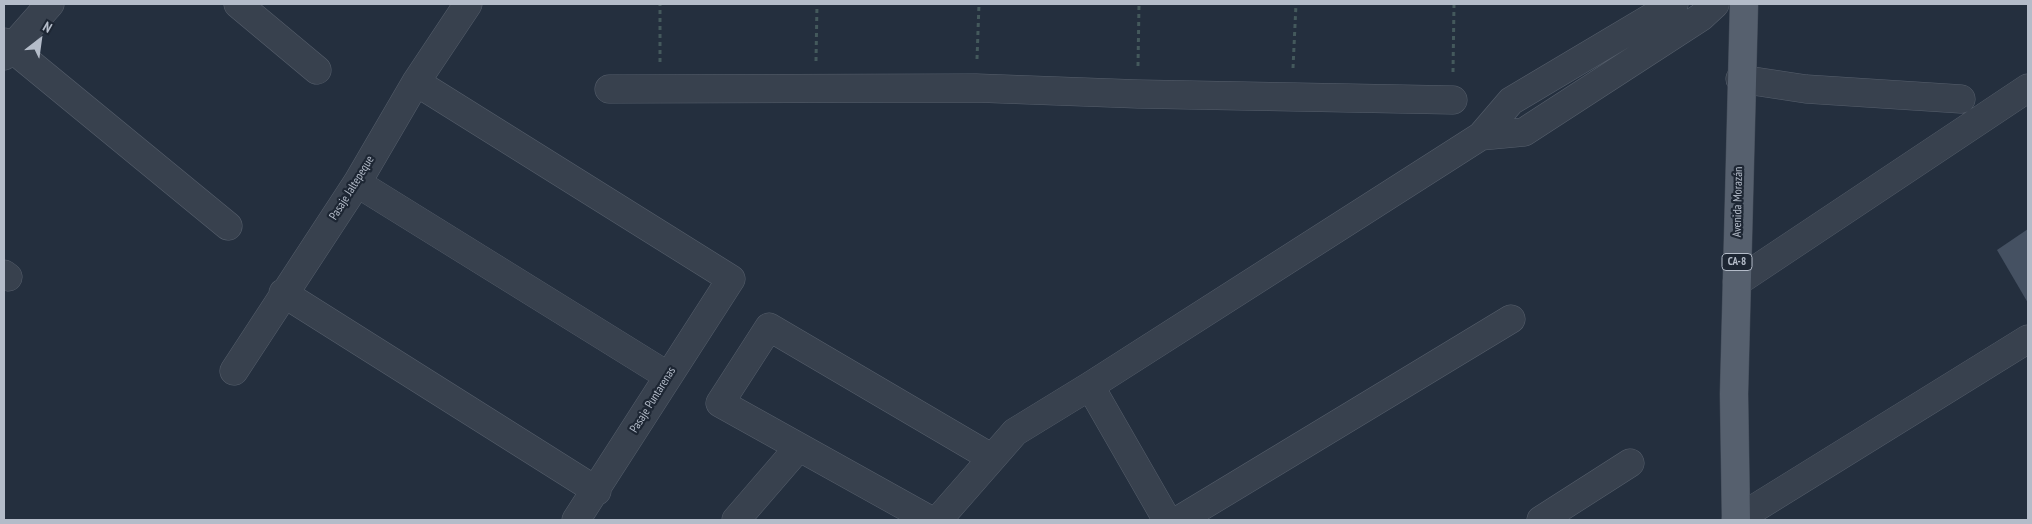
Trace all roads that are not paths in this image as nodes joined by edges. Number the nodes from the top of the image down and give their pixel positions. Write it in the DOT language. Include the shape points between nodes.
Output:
graph roads {
  1 [pos="50,4"];
  2 [pos="238,4"];
  3 [pos="468,4"];
  4 [pos="1674,4"];
  5 [pos="1715,4"];
  6 [pos="1744,4"];
  7 [pos="6,49"];
  8 [pos="317,70"];
  9 [pos="1740,79"];
  10 [pos="416,82"];
  11 [pos="2028,88"];
  12 [pos="610,89"];
  13 [pos="1961,99"];
  14 [pos="1453,100"];
  15 [pos="1482,136"];
  16 [pos="357,183"];
  17 [pos="228,226"];
  18 [pos="1737,282"];
  19 [pos="283,293"];
  20 [pos="1511,319"];
  21 [pos="2028,339"];
  22 [pos="234,371"];
  23 [pos="668,376"];
  24 [pos="1090,386"];
  25 [pos="799,447"];
  26 [pos="992,458"];
  27 [pos="1630,463"];
  28 [pos="597,490"];
  29 [pos="576,520"];
  30 [pos="736,520"];
  31 [pos="930,520"];
  32 [pos="938,520"];
  33 [pos="1167,520"];
  34 [pos="1179,520"];
  35 [pos="1541,520"];
  36 [pos="1736,520"];
  1 -- 7 [label="street"];
  2 -- 8 [label="street"];
  3 -- 10 [label="street, Pasaje Jaltepeque"];
  4 -- 15 [label="street" via="1510,101"];
  5 -- 15 [label="street" via="1701,17 1524,132"];
  6 -- 9 [label="main road, Avenida Morazán / CA-8"];
  7 -- 17 [label="street"];
  9 -- 13 [label="street" via="1806,89"];
  9 -- 18 [label="main road, Avenida Morazán / CA-8"];
  10 -- 16 [label="street, Pasaje Jaltepeque"];
  10 -- 23 [label="street, Pasaje Puntarenas" via="731,279"];
  11 -- 18 [label="street"];
  12 -- 14 [label="street" via="976,88"];
  15 -- 24 [label="street"];
  16 -- 19 [label="street, Pasaje Jaltepeque"];
  16 -- 23 [label="street"];
  18 -- 36 [label="main road, Avenida Morazán / CA-8"];
  19 -- 22 [label="street, Pasaje Jaltepeque"];
  19 -- 28 [label="street"];
  20 -- 34 [label="street"];
  21 -- 36 [label="street"];
  23 -- 28 [label="street, Pasaje Puntarenas"];
  24 -- 26 [label="street" via="1015,432"];
  24 -- 33 [label="street"];
  25 -- 26 [label="street" via="720,403 769,327"];
  25 -- 30 [label="street"];
  25 -- 31 [label="street"];
  26 -- 32 [label="street"];
  27 -- 35 [label="street"];
  28 -- 29 [label="street, Pasaje Puntarenas"];
}
